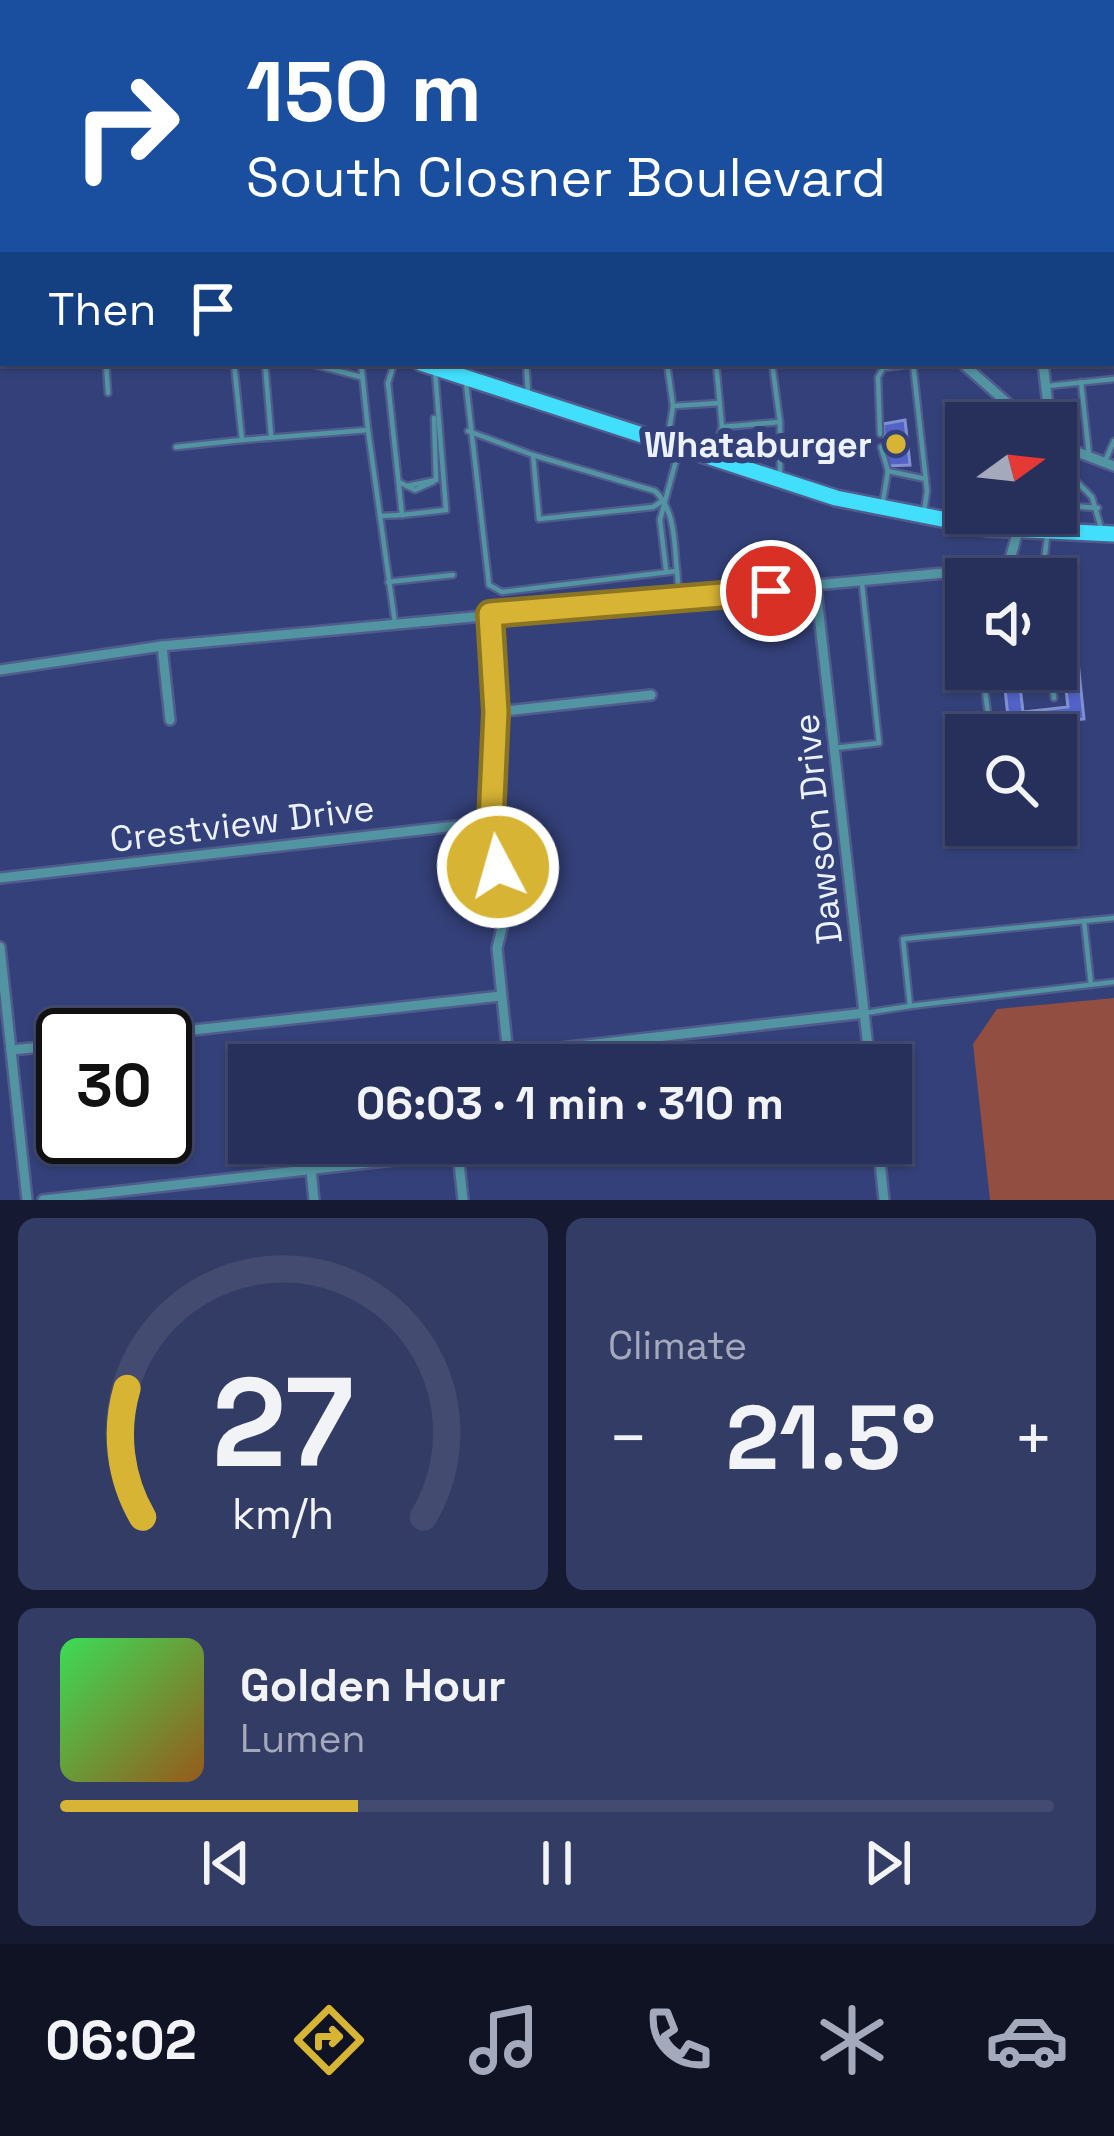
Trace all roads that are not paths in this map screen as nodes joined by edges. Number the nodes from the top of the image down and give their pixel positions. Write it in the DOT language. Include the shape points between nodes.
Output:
graph roads {
  1 [pos="106,366"];
  2 [pos="234,366"];
  3 [pos="265,366"];
  4 [pos="320,366"];
  5 [pos="362,366"];
  6 [pos="393,366"];
  7 [pos="428,366"];
  8 [pos="433,366"];
  9 [pos="526,366"];
  10 [pos="668,366"];
  11 [pos="716,366"];
  12 [pos="772,366"];
  13 [pos="896,366"];
  14 [pos="913,366"];
  15 [pos="965,366"];
  16 [pos="1043,366"];
  17 [pos="473,374"];
  18 [pos="362,377"];
  19 [pos="1114,379"];
  20 [pos="1081,382"];
  21 [pos="1046,386"];
  22 [pos="108,393"];
  23 [pos="528,398"];
  24 [pos="1001,402"];
  25 [pos="1048,402"];
  26 [pos="720,403"];
  27 [pos="673,406"];
  28 [pos="435,411"];
  29 [pos="780,422"];
  30 [pos="722,427"];
  31 [pos="368,430"];
  32 [pos="468,431"];
  33 [pos="880,434"];
  34 [pos="272,437"];
  35 [pos="242,440"];
  36 [pos="1114,441"];
  37 [pos="673,445"];
  38 [pos="176,447"];
  39 [pos="881,447"];
  40 [pos="533,455"];
  41 [pos="1077,457"];
  42 [pos="712,458"];
  43 [pos="1089,461"];
  44 [pos="1109,465"];
  45 [pos="888,471"];
  46 [pos="926,479"];
  47 [pos="1077,479"];
  48 [pos="780,480"];
  49 [pos="399,482"];
  50 [pos="664,500"];
  51 [pos="1077,506"];
  52 [pos="882,507"];
  53 [pos="1098,508"];
  54 [pos="402,514"];
  55 [pos="923,515"];
  56 [pos="380,516"];
  57 [pos="945,517"];
  58 [pos="1077,528"];
  59 [pos="1017,534"];
  60 [pos="1108,534"];
  61 [pos="677,571"];
  62 [pos="666,572"];
  63 [pos="454,574"];
  64 [pos="388,582"];
  65 [pos="862,583"];
  66 [pos="817,588"];
  67 [pos="680,598"];
  68 [pos="490,614"];
  69 [pos="395,623"];
  70 [pos="162,646"];
  71 [pos="0,670"];
  72 [pos="1053,690"];
  73 [pos="651,695"];
  74 [pos="1054,698"];
  75 [pos="496,712"];
  76 [pos="170,720"];
  77 [pos="835,748"];
  78 [pos="491,822"];
  79 [pos="0,878"];
  80 [pos="1114,917"];
  81 [pos="1084,921"];
  82 [pos="0,947"];
  83 [pos="1114,982"];
  84 [pos="1091,985"];
  85 [pos="501,996"];
  86 [pos="910,1006"];
  87 [pos="865,1013"];
  88 [pos="192,1030"];
  89 [pos="506,1044"];
  90 [pos="624,1044"];
  91 [pos="868,1044"];
  92 [pos="36,1048"];
  93 [pos="11,1050"];
  94 [pos="363,1164"];
  95 [pos="459,1164"];
  96 [pos="880,1164"];
  97 [pos="311,1170"];
  98 [pos="170,1186"];
  99 [pos="27,1200"];
  100 [pos="43,1200"];
  101 [pos="171,1200"];
  102 [pos="314,1200"];
  103 [pos="463,1200"];
  104 [pos="884,1200"];
  1 -- 22 [label="lane"];
  2 -- 35 [label="lane"];
  3 -- 34 [label="lane"];
  4 -- 18 [label="lane"];
  5 -- 18 [label="lane"];
  6 -- 49 [label="lane"];
  7 -- 28 [label="lane"];
  8 -- 17 [label="main road"];
  9 -- 23 [label="lane"];
  10 -- 27 [label="lane"];
  11 -- 26 [label="lane"];
  12 -- 29 [label="lane"];
  13 -- 33 [label="lane" via="878,377"];
  14 -- 46 [label="lane"];
  15 -- 24 [label="street"];
  16 -- 21 [label="street"];
  17 -- 23 [label="main road"];
  17 -- 32 [label="lane"];
  18 -- 31 [label="lane"];
  19 -- 20 [label="lane"];
  20 -- 21 [label="lane"];
  20 -- 43 [label="lane"];
  21 -- 25 [label="street"];
  23 -- 37 [label="main road"];
  26 -- 27 [label="lane"];
  26 -- 30 [label="lane"];
  27 -- 37 [label="lane"];
  28 -- 49 [label="lane" via="436,480"];
  28 -- 54 [label="lane" via="446,510"];
  29 -- 30 [label="lane"];
  29 -- 48 [label="lane"];
  30 -- 42 [label="lane"];
  31 -- 34 [label="lane"];
  31 -- 56 [label="lane"];
  32 -- 40 [label="lane"];
  32 -- 62 [label="lane" via="489,585 502,592"];
  34 -- 35 [label="lane"];
  35 -- 38 [label="lane"];
  36 -- 44 [label="lane"];
  37 -- 42 [label="main road"];
  37 -- 50 [label="lane"];
  39 -- 45 [label="lane"];
  40 -- 50 [label="lane"];
  40 -- 50 [label="lane" via="539,519"];
  41 -- 43 [label="street"];
  42 -- 48 [label="main road"];
  43 -- 44 [label="street"];
  45 -- 46 [label="lane"];
  45 -- 52 [label="lane"];
  46 -- 55 [label="lane"];
  47 -- 53 [label="lane"];
  48 -- 52 [label="main road"];
  49 -- 54 [label="lane"];
  50 -- 61 [label="lane"];
  50 -- 62 [label="lane"];
  51 -- 53 [label="lane"];
  52 -- 55 [label="main road"];
  53 -- 60 [label="lane"];
  54 -- 56 [label="lane"];
  55 -- 57 [label="main road"];
  56 -- 64 [label="lane"];
  58 -- 60 [label="main road"];
  59 -- 65 [label="street" via="1008,567"];
  61 -- 62 [label="lane"];
  61 -- 67 [label="lane"];
  63 -- 64 [label="lane"];
  64 -- 69 [label="lane"];
  65 -- 66 [label="street"];
  65 -- 77 [label="lane" via="879,743"];
  66 -- 67 [label="street"];
  66 -- 77 [label="street, Dawson Drive"];
  67 -- 68 [label="street"];
  68 -- 69 [label="street"];
  68 -- 75 [label="street"];
  69 -- 70 [label="street"];
  70 -- 71 [label="street"];
  70 -- 76 [label="street"];
  72 -- 74 [label="lane"];
  73 -- 75 [label="street"];
  75 -- 78 [label="street"];
  77 -- 87 [label="street, Dawson Drive"];
  78 -- 79 [label="street, Crestview Drive"];
  78 -- 85 [label="street" via="506,912 497,948"];
  80 -- 81 [label="lane"];
  81 -- 84 [label="lane"];
  81 -- 86 [label="lane" via="903,939"];
  82 -- 93 [label="street"];
  83 -- 84 [label="lane"];
  84 -- 86 [label="lane"];
  85 -- 88 [label="street"];
  85 -- 89 [label="street"];
  86 -- 87 [label="lane"];
  87 -- 90 [label="street"];
  87 -- 91 [label="street, Dawson Drive"];
  92 -- 93 [label="street"];
  93 -- 99 [label="street"];
  94 -- 97 [label="street"];
  95 -- 103 [label="street"];
  96 -- 104 [label="street"];
  97 -- 98 [label="street"];
  97 -- 102 [label="street"];
  98 -- 100 [label="street"];
  98 -- 101 [label="street"];
}
